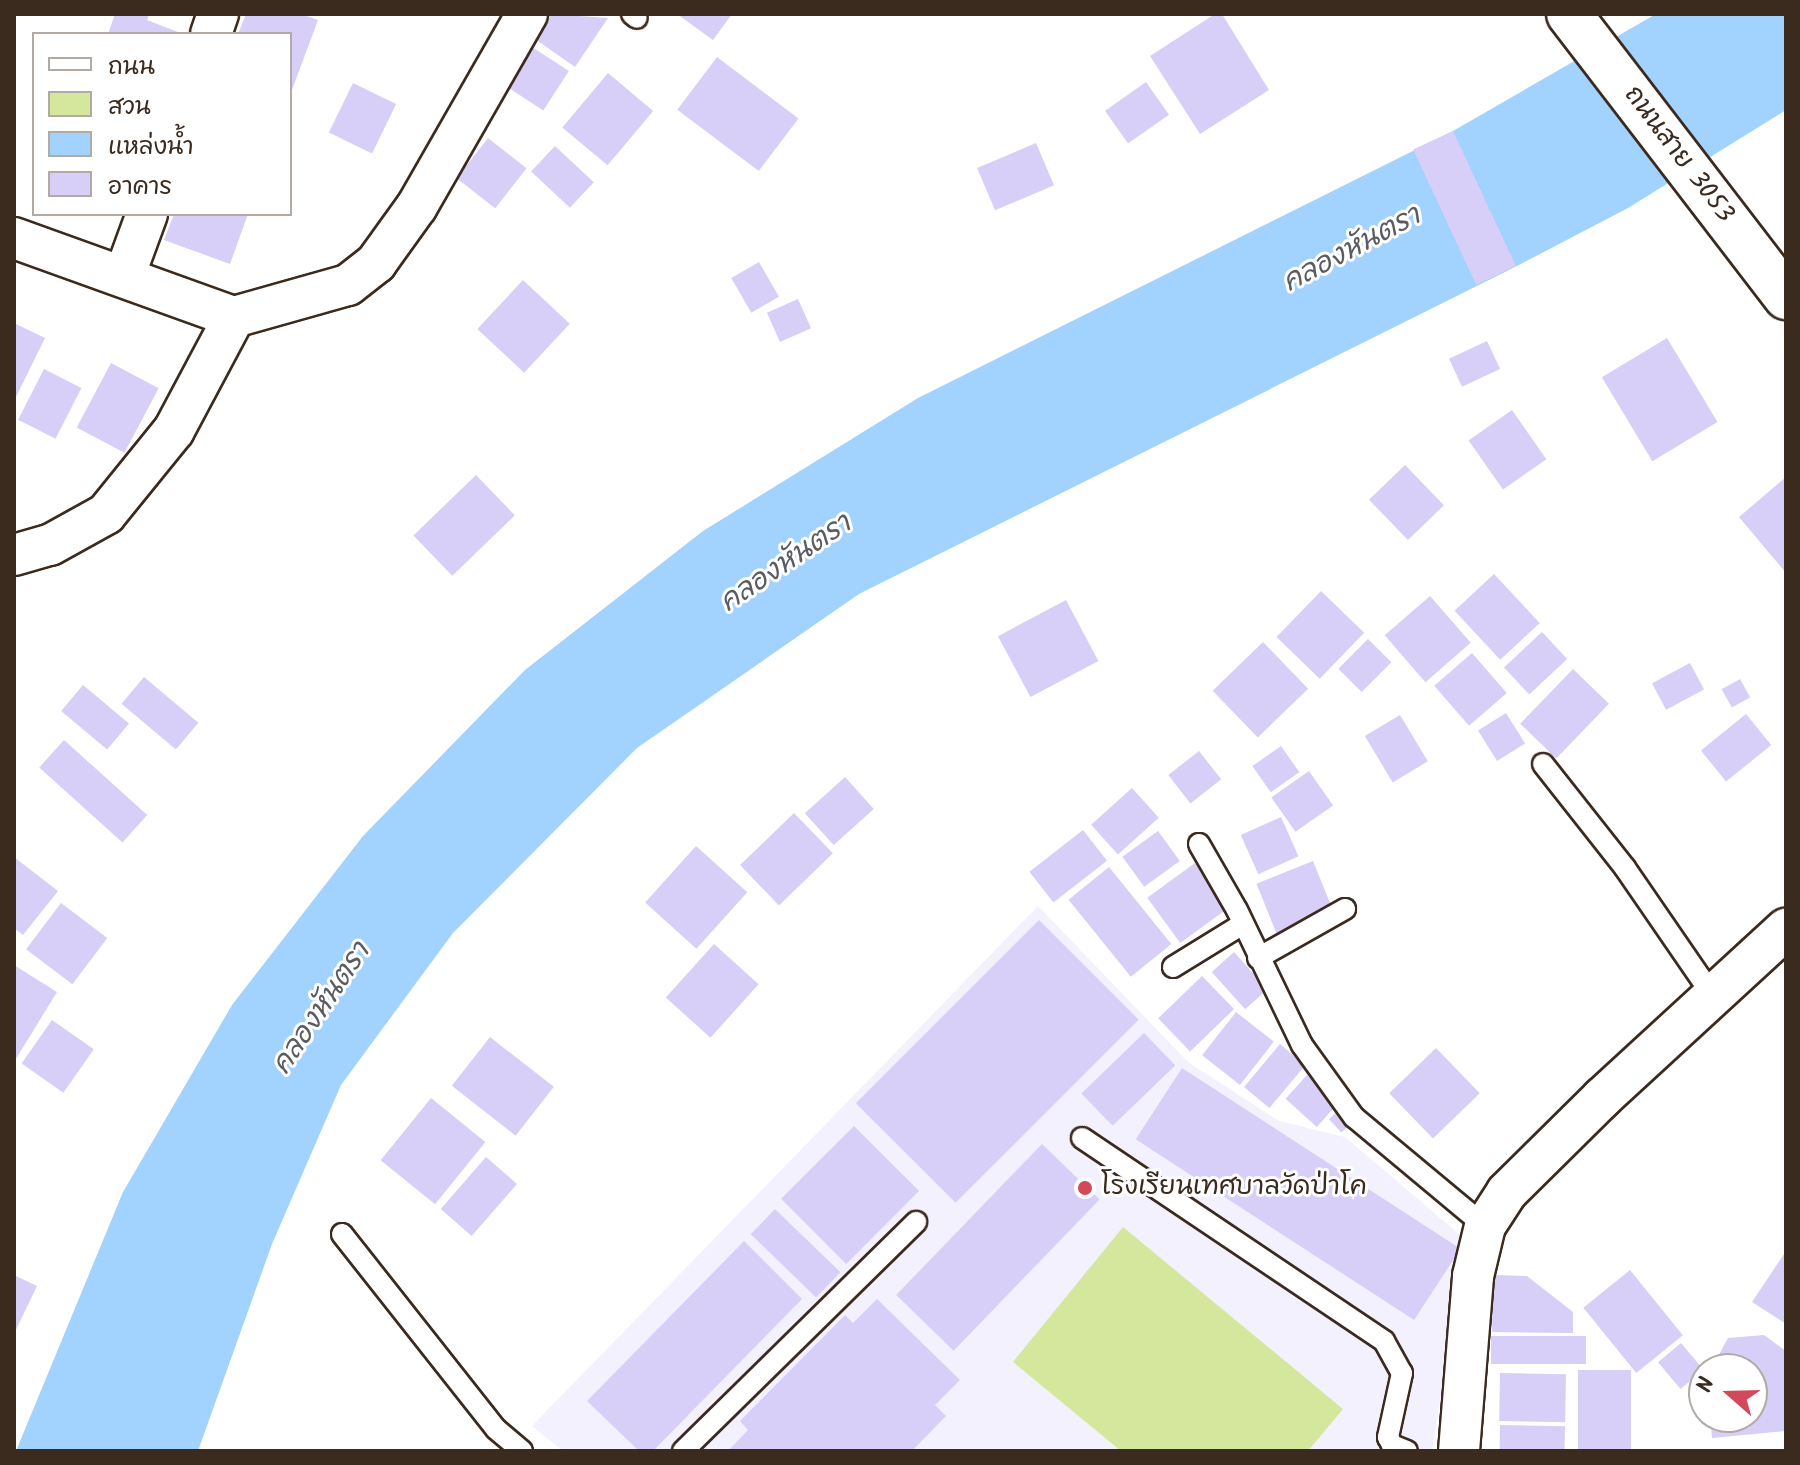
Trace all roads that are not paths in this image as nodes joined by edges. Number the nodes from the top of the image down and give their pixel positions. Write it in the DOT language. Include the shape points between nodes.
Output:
graph roads {
  1 [pos="527,14"];
  2 [pos="1569,14"];
  3 [pos="146,216"];
  4 [pos="14,238"];
  5 [pos="125,274"];
  6 [pos="1786,297"];
  7 [pos="234,317"];
  8 [pos="14,555"];
  9 [pos="1543,764"];
  10 [pos="1199,844"];
  11 [pos="1345,909"];
  12 [pos="1243,924"];
  13 [pos="1786,929"];
  14 [pos="1258,958"];
  15 [pos="1173,967"];
  16 [pos="1711,993"];
  17 [pos="1082,1138"];
  18 [pos="916,1222"];
  19 [pos="1485,1226"];
  20 [pos="342,1234"];
  21 [pos="522,1451"];
  22 [pos="683,1451"];
  23 [pos="1407,1451"];
  24 [pos="1459,1451"];
  1 -- 7 [label="street" via="417,206 376,263 348,285"];
  2 -- 6 [label="main road, ถนนสาย 3053"];
  3 -- 5 [label="street"];
  4 -- 5 [label="street"];
  5 -- 7 [label="street"];
  7 -- 8 [label="street" via="174,430 106,514 50,545"];
  9 -- 16 [label="lane" via="1625,868"];
  10 -- 12 [label="lane"];
  11 -- 14 [label="lane"];
  12 -- 14 [label="lane"];
  12 -- 15 [label="lane"];
  13 -- 16 [label="street"];
  14 -- 19 [label="lane" via="1302,1045 1354,1117"];
  16 -- 19 [label="street" via="1507,1192"];
  17 -- 23 [label="lane" via="1384,1341 1402,1373 1388,1437"];
  18 -- 22 [label="lane"];
  19 -- 24 [label="street" via="1473,1276"];
  20 -- 21 [label="lane" via="496,1429"];
}
